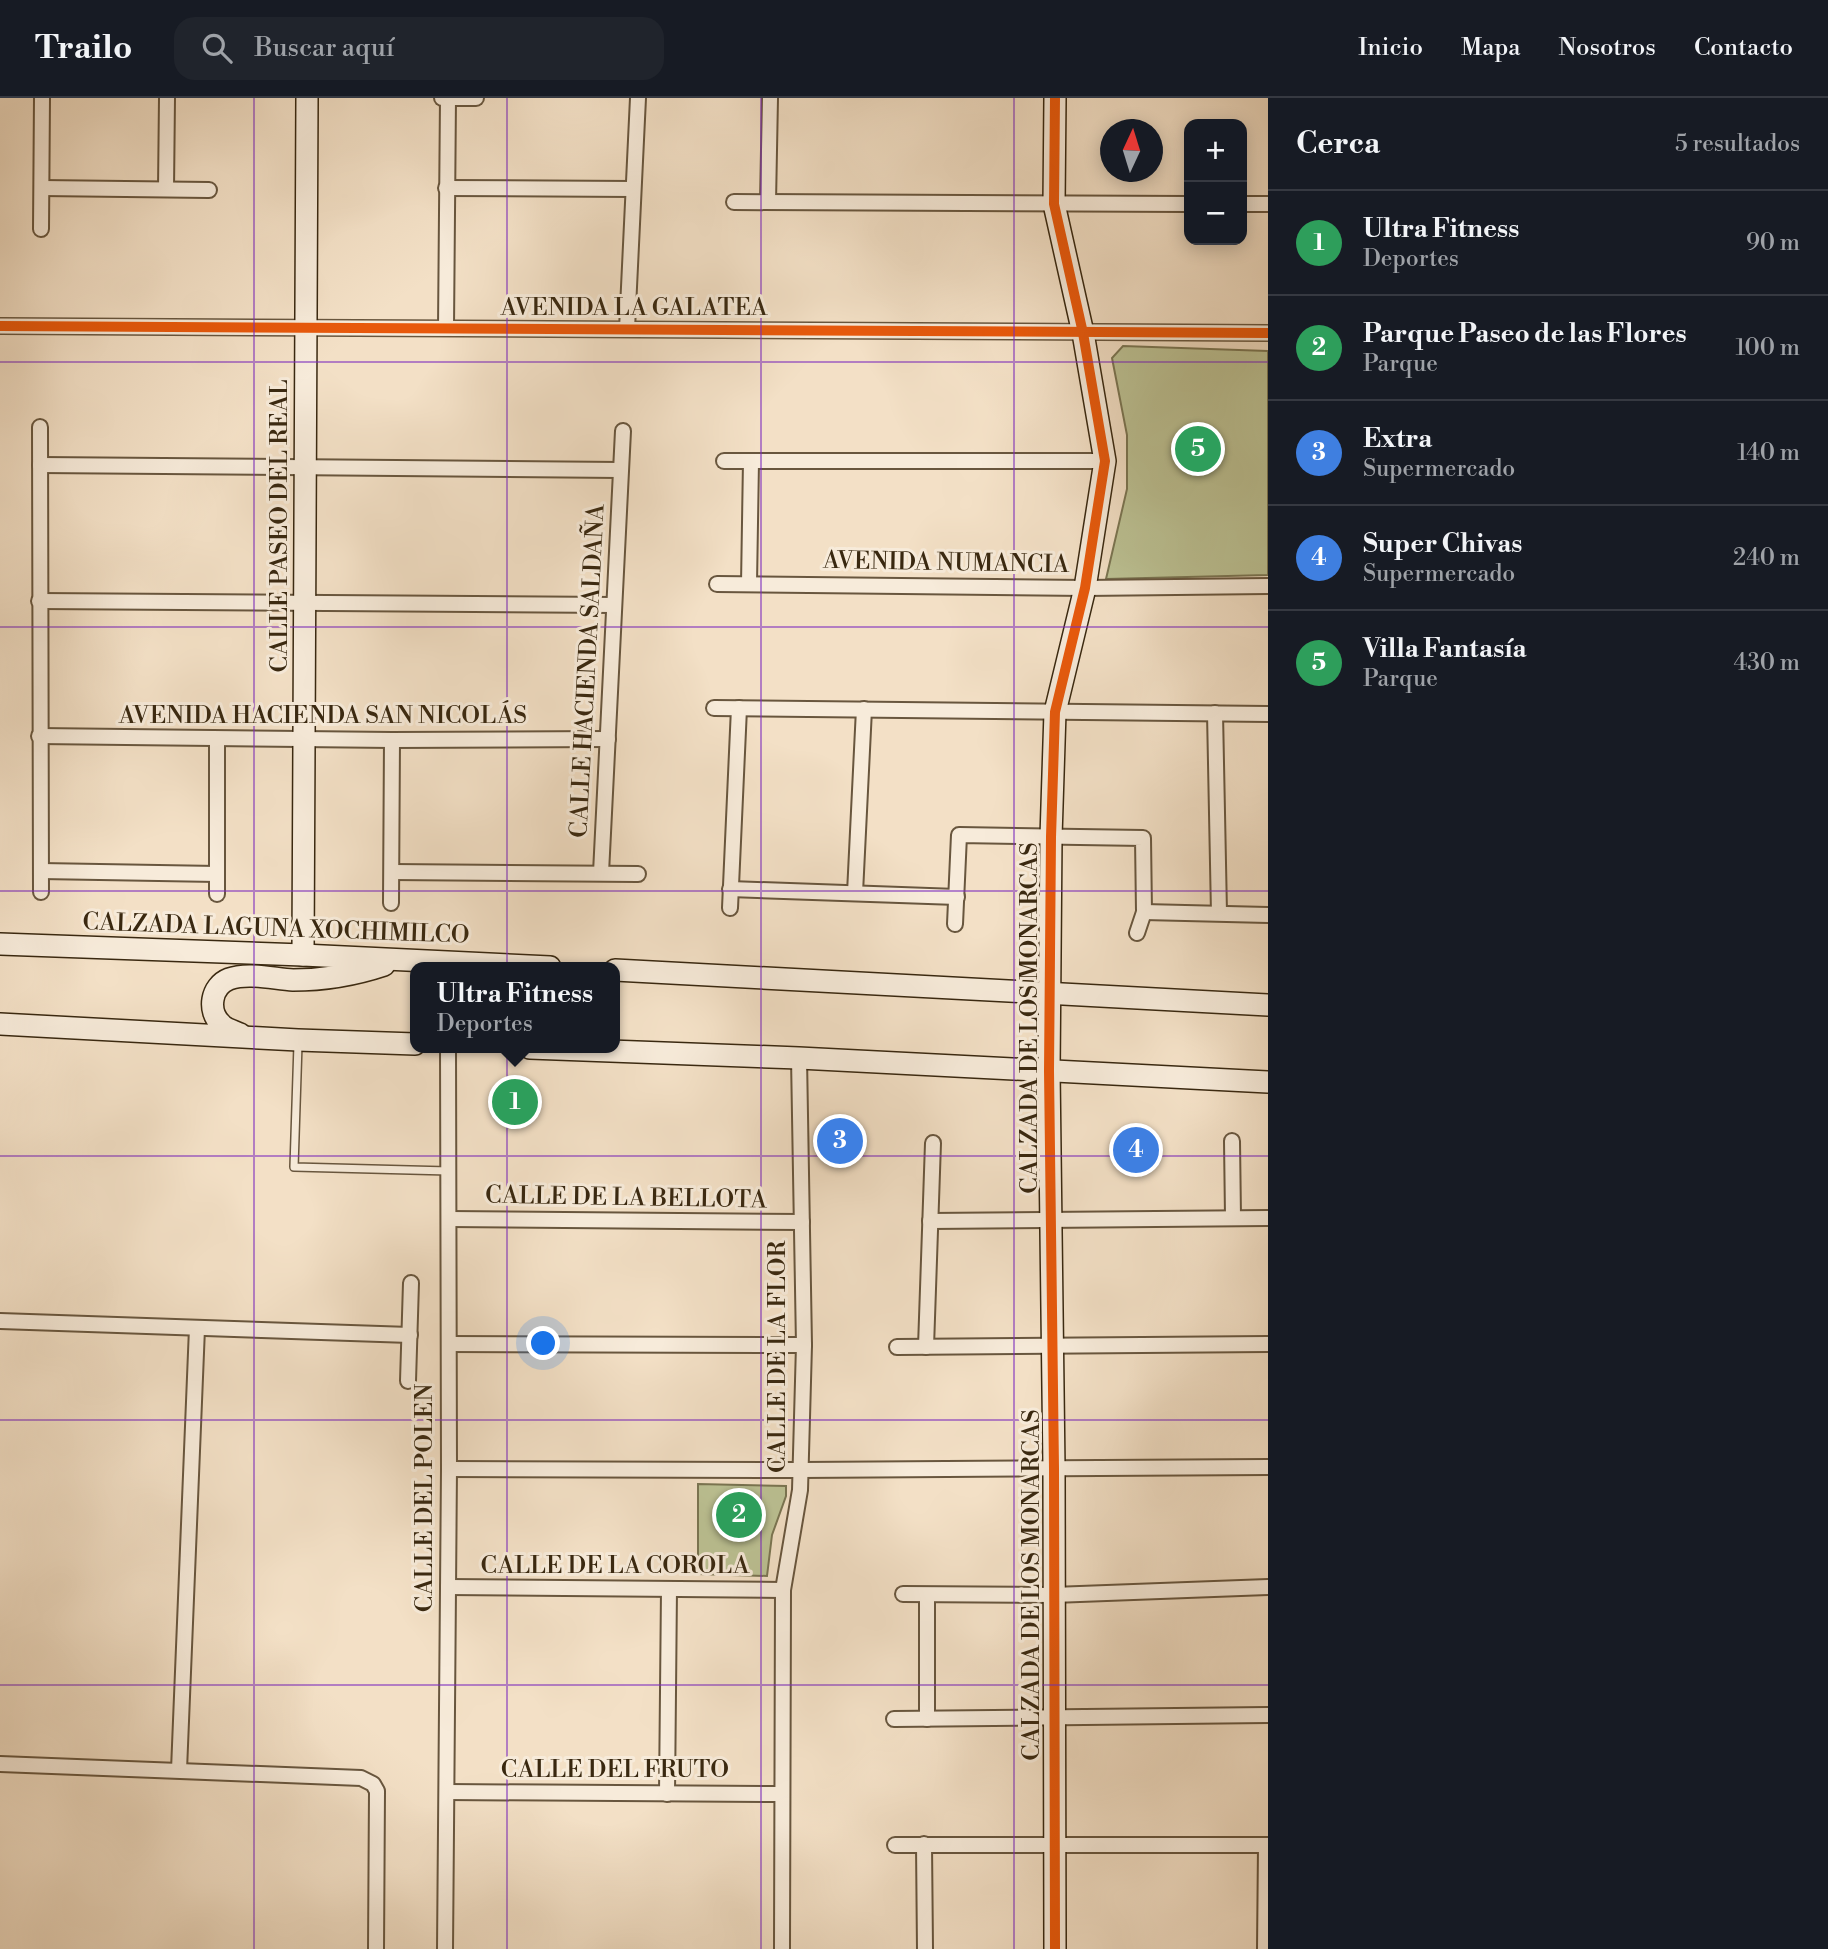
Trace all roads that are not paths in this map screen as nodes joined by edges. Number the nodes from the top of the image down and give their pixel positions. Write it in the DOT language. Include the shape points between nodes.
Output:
graph roads {
  1 [pos="42,98"];
  2 [pos="167,98"];
  3 [pos="307,98"];
  4 [pos="442,98"];
  5 [pos="448,98"];
  6 [pos="476,98"];
  7 [pos="638,98"];
  8 [pos="770,98"];
  9 [pos="1055,98"];
  10 [pos="42,188"];
  11 [pos="446,188"];
  12 [pos="166,189"];
  13 [pos="633,189"];
  14 [pos="209,190"];
  15 [pos="734,202"];
  16 [pos="768,202"];
  17 [pos="1054,204"];
  18 [pos="1184,204"];
  19 [pos="1247,204"];
  20 [pos="1268,205"];
  21 [pos="41,229"];
  22 [pos="0,326"];
  23 [pos="306,327"];
  24 [pos="446,328"];
  25 [pos="627,329"];
  26 [pos="1083,332"];
  27 [pos="1268,333"];
  28 [pos="40,428"];
  29 [pos="623,430"];
  30 [pos="724,461"];
  31 [pos="751,461"];
  32 [pos="1105,461"];
  33 [pos="40,466"];
  34 [pos="307,469"];
  35 [pos="620,470"];
  36 [pos="718,584"];
  37 [pos="749,584"];
  38 [pos="1268,586"];
  39 [pos="1085,587"];
  40 [pos="39,601"];
  41 [pos="306,604"];
  42 [pos="614,605"];
  43 [pos="714,708"];
  44 [pos="740,708"];
  45 [pos="864,709"];
  46 [pos="1055,712"];
  47 [pos="1215,713"];
  48 [pos="1268,714"];
  49 [pos="39,736"];
  50 [pos="217,739"];
  51 [pos="305,739"];
  52 [pos="608,739"];
  53 [pos="392,740"];
  54 [pos="1051,837"];
  55 [pos="41,871"];
  56 [pos="392,872"];
  57 [pos="601,873"];
  58 [pos="217,874"];
  59 [pos="638,874"];
  60 [pos="730,889"];
  61 [pos="41,892"];
  62 [pos="855,893"];
  63 [pos="216,894"];
  64 [pos="957,897"];
  65 [pos="391,903"];
  66 [pos="730,908"];
  67 [pos="1144,912"];
  68 [pos="1219,913"];
  69 [pos="1268,915"];
  70 [pos="955,924"];
  71 [pos="1137,933"];
  72 [pos="0,944"];
  73 [pos="303,955"];
  74 [pos="396,961"];
  75 [pos="422,962"];
  76 [pos="620,970"];
  77 [pos="1051,994"];
  78 [pos="1268,1005"];
  79 [pos="0,1014"];
  80 [pos="10,1024"];
  81 [pos="248,1037"];
  82 [pos="298,1040"];
  83 [pos="410,1044"];
  84 [pos="620,1051"];
  85 [pos="448,1053"];
  86 [pos="799,1058"];
  87 [pos="1049,1070"];
  88 [pos="1268,1082"];
  89 [pos="1232,1141"];
  90 [pos="933,1143"];
  91 [pos="449,1171"];
  92 [pos="1233,1217"];
  93 [pos="1268,1217"];
  94 [pos="449,1219"];
  95 [pos="1051,1220"];
  96 [pos="930,1221"];
  97 [pos="802,1222"];
  98 [pos="411,1283"];
  99 [pos="0,1321"];
  100 [pos="197,1328"];
  101 [pos="410,1335"];
  102 [pos="1268,1344"];
  103 [pos="449,1345"];
  104 [pos="804,1345"];
  105 [pos="897,1347"];
  106 [pos="926,1347"];
  107 [pos="1051,1347"];
  108 [pos="408,1381"];
  109 [pos="1268,1467"];
  110 [pos="449,1469"];
  111 [pos="1054,1469"];
  112 [pos="801,1470"];
  113 [pos="448,1587"];
  114 [pos="1268,1587"];
  115 [pos="668,1589"];
  116 [pos="783,1590"];
  117 [pos="903,1594"];
  118 [pos="927,1595"];
  119 [pos="1053,1595"];
  120 [pos="1268,1715"];
  121 [pos="1053,1717"];
  122 [pos="894,1719"];
  123 [pos="927,1719"];
  124 [pos="0,1764"];
  125 [pos="179,1770"];
  126 [pos="447,1792"];
  127 [pos="667,1794"];
  128 [pos="782,1794"];
  129 [pos="924,1844"];
  130 [pos="895,1845"];
  131 [pos="1054,1845"];
  132 [pos="1267,1845"];
  133 [pos="376,1949"];
  134 [pos="445,1949"];
  135 [pos="782,1949"];
  136 [pos="925,1949"];
  137 [pos="1055,1949"];
  138 [pos="1265,1949"];
  1 -- 10 [label="street"];
  2 -- 12 [label="street"];
  3 -- 23 [label="street, CALLE PASEO DEL REAL"];
  4 -- 5 [label="street"];
  5 -- 6 [label="street"];
  5 -- 11 [label="street"];
  7 -- 13 [label="street"];
  8 -- 16 [label="street"];
  9 -- 17 [label="street, CALZADA DE LOS MONARCAS"];
  10 -- 12 [label="street"];
  10 -- 21 [label="street"];
  11 -- 13 [label="street"];
  11 -- 24 [label="street"];
  12 -- 14 [label="street"];
  13 -- 25 [label="street"];
  15 -- 16 [label="street"];
  16 -- 17 [label="street"];
  17 -- 18 [label="street"];
  17 -- 26 [label="street, CALZADA DE LOS MONARCAS"];
  19 -- 20 [label="street"];
  22 -- 23 [label="street, AVENIDA LA GALATEA"];
  23 -- 24 [label="street, AVENIDA LA GALATEA"];
  23 -- 34 [label="street, CALLE PASEO DEL REAL"];
  24 -- 25 [label="street, AVENIDA LA GALATEA"];
  25 -- 26 [label="street, AVENIDA LA GALATEA"];
  26 -- 27 [label="street, AVENIDA LA GALATEA"];
  26 -- 32 [label="street, CALZADA DE LOS MONARCAS"];
  28 -- 33 [label="street"];
  29 -- 35 [label="street, CALLE HACIENDA SALDAÑA"];
  30 -- 31 [label="street"];
  31 -- 32 [label="street"];
  31 -- 37 [label="street"];
  32 -- 39 [label="street, CALZADA DE LOS MONARCAS"];
  33 -- 34 [label="street"];
  33 -- 40 [label="street"];
  34 -- 35 [label="street"];
  34 -- 41 [label="street, CALLE PASEO DEL REAL"];
  35 -- 42 [label="street, CALLE HACIENDA SALDAÑA"];
  36 -- 37 [label="street, AVENIDA NUMANCIA"];
  37 -- 39 [label="street, AVENIDA NUMANCIA"];
  38 -- 39 [label="street, AVENIDA NUMANCIA"];
  39 -- 46 [label="street, CALZADA DE LOS MONARCAS"];
  40 -- 41 [label="street"];
  40 -- 49 [label="street"];
  41 -- 42 [label="street"];
  41 -- 51 [label="street, CALLE PASEO DEL REAL"];
  42 -- 52 [label="street, CALLE HACIENDA SALDAÑA"];
  43 -- 44 [label="street"];
  44 -- 45 [label="street"];
  44 -- 60 [label="street"];
  45 -- 46 [label="street"];
  45 -- 62 [label="street"];
  46 -- 47 [label="street"];
  46 -- 54 [label="street, CALZADA DE LOS MONARCAS"];
  47 -- 48 [label="street"];
  47 -- 68 [label="street"];
  49 -- 50 [label="street, AVENIDA HACIENDA SAN NICOLÁS"];
  49 -- 55 [label="street"];
  50 -- 51 [label="street, AVENIDA HACIENDA SAN NICOLÁS"];
  50 -- 58 [label="street"];
  51 -- 53 [label="street, AVENIDA HACIENDA SAN NICOLÁS"];
  51 -- 73 [label="street, CALLE PASEO DEL REAL"];
  52 -- 53 [label="street, AVENIDA HACIENDA SAN NICOLÁS"];
  52 -- 57 [label="street, CALLE HACIENDA SALDAÑA"];
  53 -- 56 [label="street"];
  54 -- 64 [label="street" via="959,835"];
  54 -- 67 [label="street" via="1143,838"];
  54 -- 77 [label="street, CALZADA DE LOS MONARCAS"];
  55 -- 58 [label="street"];
  55 -- 61 [label="street"];
  56 -- 57 [label="street"];
  56 -- 65 [label="street"];
  57 -- 59 [label="street"];
  58 -- 63 [label="street"];
  60 -- 62 [label="street"];
  60 -- 66 [label="street"];
  62 -- 64 [label="street"];
  64 -- 70 [label="street"];
  67 -- 68 [label="street"];
  67 -- 71 [label="street"];
  68 -- 69 [label="street"];
  72 -- 73 [label="street, CALZADA LAGUNA XOCHIMILCO"];
  73 -- 74 [label="street, CALZADA LAGUNA XOCHIMILCO"];
  74 -- 75 [label="street, CALZADA LAGUNA XOCHIMILCO"];
  74 -- 81 [label="street" via="324,979 228,979 218,986 212,1000 213,1015 222,1026"];
  76 -- 77 [label="street"];
  77 -- 78 [label="street"];
  77 -- 87 [label="street, CALZADA DE LOS MONARCAS"];
  79 -- 80 [label="street"];
  80 -- 81 [label="street"];
  81 -- 82 [label="street"];
  82 -- 83 [label="street"];
  82 -- 91 [label="lane" via="294,1167"];
  84 -- 86 [label="street"];
  85 -- 91 [label="street, CALLE DEL POLEN"];
  86 -- 87 [label="street"];
  86 -- 97 [label="street, CALLE DE LA FLOR"];
  87 -- 88 [label="street"];
  87 -- 95 [label="street, CALZADA DE LOS MONARCAS"];
  89 -- 92 [label="street"];
  90 -- 96 [label="street"];
  91 -- 94 [label="street, CALLE DEL POLEN"];
  92 -- 93 [label="street"];
  92 -- 95 [label="street"];
  94 -- 97 [label="street, CALLE DE LA BELLOTA"];
  94 -- 103 [label="street, CALLE DEL POLEN"];
  95 -- 96 [label="street"];
  95 -- 107 [label="street, CALZADA DE LOS MONARCAS"];
  96 -- 106 [label="street"];
  97 -- 104 [label="street, CALLE DE LA FLOR"];
  98 -- 101 [label="street"];
  99 -- 100 [label="street"];
  100 -- 101 [label="street"];
  100 -- 125 [label="street"];
  101 -- 108 [label="street"];
  102 -- 107 [label="street"];
  103 -- 104 [label="street"];
  103 -- 110 [label="street, CALLE DEL POLEN"];
  104 -- 112 [label="street, CALLE DE LA FLOR"];
  105 -- 106 [label="street"];
  106 -- 107 [label="street"];
  107 -- 111 [label="street, CALZADA DE LOS MONARCAS"];
  109 -- 111 [label="street"];
  110 -- 112 [label="street"];
  110 -- 113 [label="street, CALLE DEL POLEN"];
  111 -- 112 [label="street"];
  111 -- 119 [label="street, CALZADA DE LOS MONARCAS"];
  112 -- 116 [label="street, CALLE DE LA FLOR"];
  113 -- 115 [label="street, CALLE DE LA COROLA"];
  113 -- 126 [label="street, CALLE DEL POLEN"];
  114 -- 119 [label="street"];
  115 -- 116 [label="street, CALLE DE LA COROLA"];
  115 -- 127 [label="street"];
  116 -- 128 [label="street, CALLE DE LA FLOR"];
  117 -- 118 [label="street"];
  118 -- 119 [label="street"];
  118 -- 123 [label="street"];
  119 -- 121 [label="street, CALZADA DE LOS MONARCAS"];
  120 -- 121 [label="street"];
  121 -- 123 [label="street"];
  121 -- 131 [label="street, CALZADA DE LOS MONARCAS"];
  122 -- 123 [label="street"];
  124 -- 125 [label="street"];
  125 -- 133 [label="street" via="361,1778 373,1784 377,1791"];
  126 -- 127 [label="street, CALLE DEL FRUTO"];
  126 -- 134 [label="street, CALLE DEL POLEN"];
  127 -- 128 [label="street, CALLE DEL FRUTO"];
  128 -- 135 [label="street, CALLE DE LA FLOR"];
  129 -- 130 [label="street"];
  129 -- 131 [label="street"];
  129 -- 136 [label="street"];
  131 -- 132 [label="street"];
  131 -- 137 [label="street, CALZADA DE LOS MONARCAS"];
  132 -- 138 [label="street"];
}
